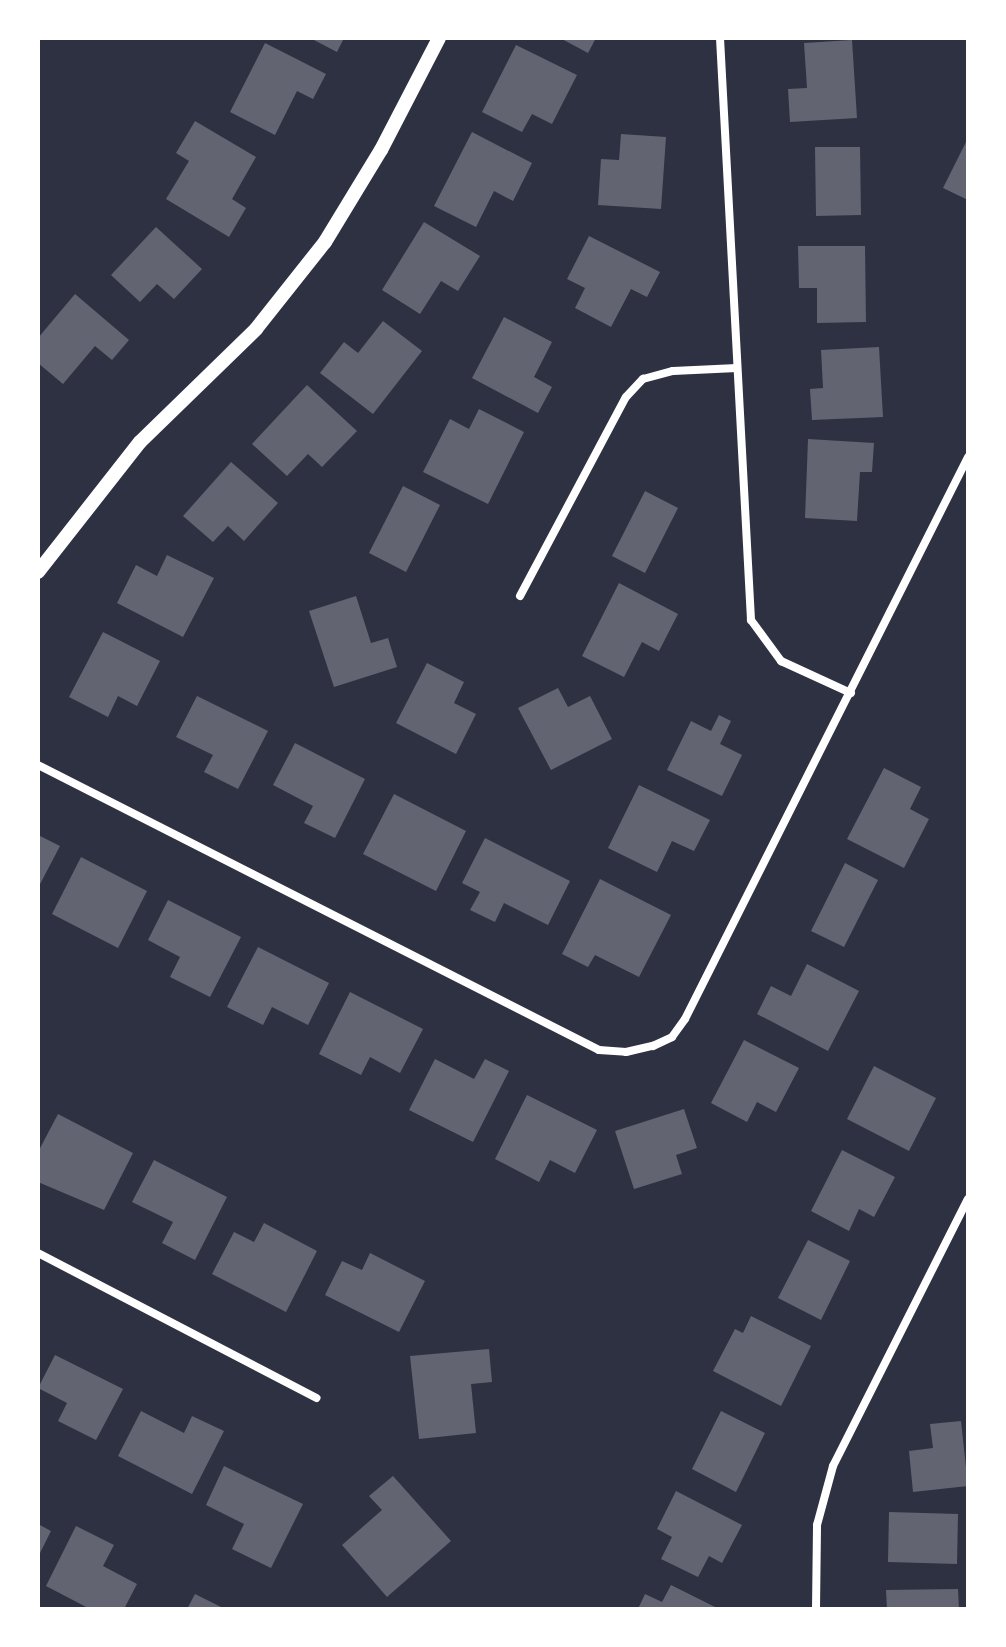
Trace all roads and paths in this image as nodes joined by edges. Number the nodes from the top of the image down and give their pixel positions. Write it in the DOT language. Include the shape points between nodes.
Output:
graph roads {
  1 [pos="439,38"];
  2 [pos="720,38"];
  3 [pos="737,368"];
  4 [pos="968,457"];
  5 [pos="38,572"];
  6 [pos="520,596"];
  7 [pos="851,693"];
  8 [pos="38,765"];
  9 [pos="968,1199"];
  10 [pos="38,1253"];
  11 [pos="316,1398"];
  12 [pos="816,1609"];
  1 -- 5 [label="street" via="381,150 325,242 256,329 131,453"];
  2 -- 3 [label="street"];
  3 -- 6 [label="street" via="673,371 643,379 626,397"];
  3 -- 7 [label="street" via="751,620 781,661"];
  4 -- 7 [label="street"];
  7 -- 8 [label="street" via="685,1019 672,1037 653,1046 599,1050"];
  9 -- 12 [label="street" via="833,1466 817,1525"];
  10 -- 11 [label="street"];
}
